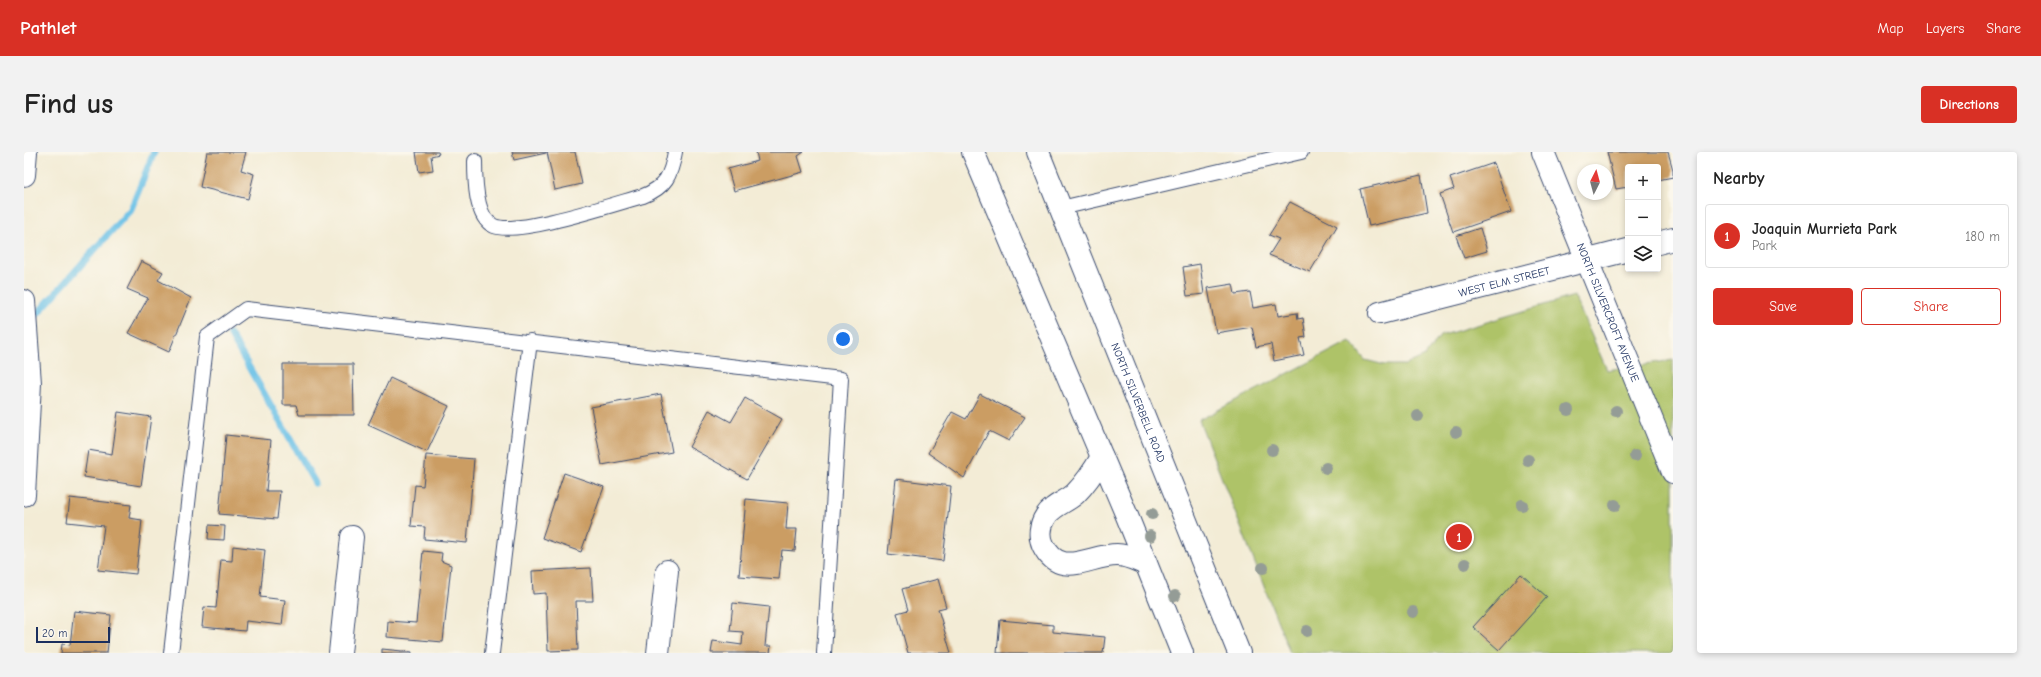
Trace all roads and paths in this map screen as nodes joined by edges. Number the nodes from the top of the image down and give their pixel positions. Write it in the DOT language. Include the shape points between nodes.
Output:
graph roads {
  1 [pos="26,152"];
  2 [pos="675,152"];
  3 [pos="973,152"];
  4 [pos="1038,152"];
  5 [pos="1301,152"];
  6 [pos="1543,152"];
  7 [pos="475,161"];
  8 [pos="24,175"];
  9 [pos="1060,208"];
  10 [pos="1673,239"];
  11 [pos="1661,242"];
  12 [pos="1625,251"];
  13 [pos="1586,259"];
  14 [pos="24,301"];
  15 [pos="1380,313"];
  16 [pos="530,341"];
  17 [pos="26,419"];
  18 [pos="1102,457"];
  19 [pos="25,468"];
  20 [pos="1673,472"];
  21 [pos="24,495"];
  22 [pos="352,537"];
  23 [pos="1146,564"];
  24 [pos="667,572"];
  25 [pos="171,653"];
  26 [pos="340,653"];
  27 [pos="492,653"];
  28 [pos="658,653"];
  29 [pos="824,653"];
  30 [pos="1182,653"];
  31 [pos="1239,653"];
  1 -- 8 [label="street"];
  2 -- 7 [label="lane" via="673,166 666,181 655,191 534,226 508,228 493,226 482,215 475,186"];
  3 -- 18 [label="street"];
  4 -- 9 [label="street, NORTH SILVERBELL ROAD"];
  5 -- 9 [label="lane"];
  6 -- 13 [label="street, NORTH SILVERCROFT AVENUE"];
  9 -- 31 [label="street, NORTH SILVERBELL ROAD"];
  10 -- 11 [label="street"];
  12 -- 13 [label="street, WEST ELM STREET"];
  13 -- 15 [label="street, WEST ELM STREET"];
  13 -- 20 [label="street, NORTH SILVERCROFT AVENUE"];
  14 -- 17 [label="street" via="30,383"];
  16 -- 25 [label="lane" via="246,309 207,337"];
  16 -- 27 [label="lane"];
  16 -- 29 [label="lane" via="841,379"];
  17 -- 19 [label="street"];
  18 -- 23 [label="street"];
  18 -- 23 [label="street" via="1090,478 1074,495 1046,515 1040,534 1042,543 1054,559 1072,565 1102,556 1117,555"];
  19 -- 21 [label="street"];
  22 -- 26 [label="street"];
  23 -- 30 [label="street"];
  24 -- 28 [label="street"];
}
